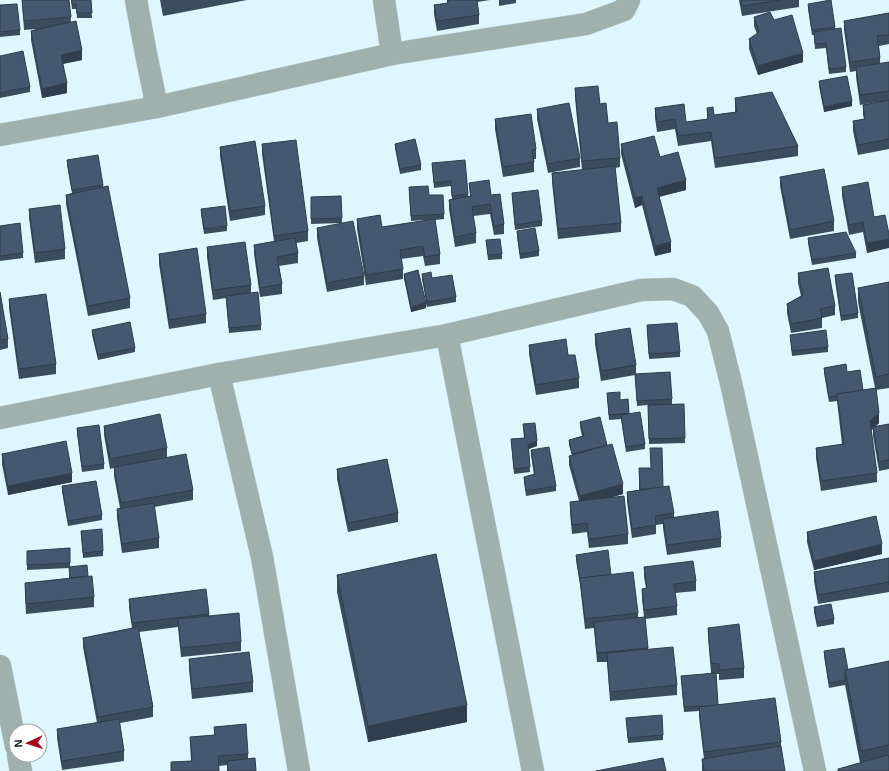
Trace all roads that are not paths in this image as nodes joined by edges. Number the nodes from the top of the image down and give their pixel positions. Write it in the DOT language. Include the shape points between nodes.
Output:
graph roads {
  1 [pos="136,0"];
  2 [pos="384,0"];
  3 [pos="629,0"];
  4 [pos="392,54"];
  5 [pos="157,107"];
  6 [pos="0,135"];
  7 [pos="447,335"];
  8 [pos="219,374"];
  9 [pos="0,418"];
  10 [pos="0,666"];
  11 [pos="11,723"];
  12 [pos="299,771"];
  13 [pos="533,771"];
  14 [pos="815,771"];
  1 -- 5 [label="street"];
  2 -- 4 [label="street"];
  3 -- 4 [label="street" via="624,10 586,24"];
  4 -- 5 [label="street"];
  5 -- 6 [label="street"];
  7 -- 8 [label="street"];
  7 -- 13 [label="street"];
  7 -- 14 [label="street" via="641,290 673,290 692,296 708,313 718,331"];
  8 -- 9 [label="street"];
  8 -- 12 [label="street" via="262,557"];
  10 -- 11 [label="street"];
}
